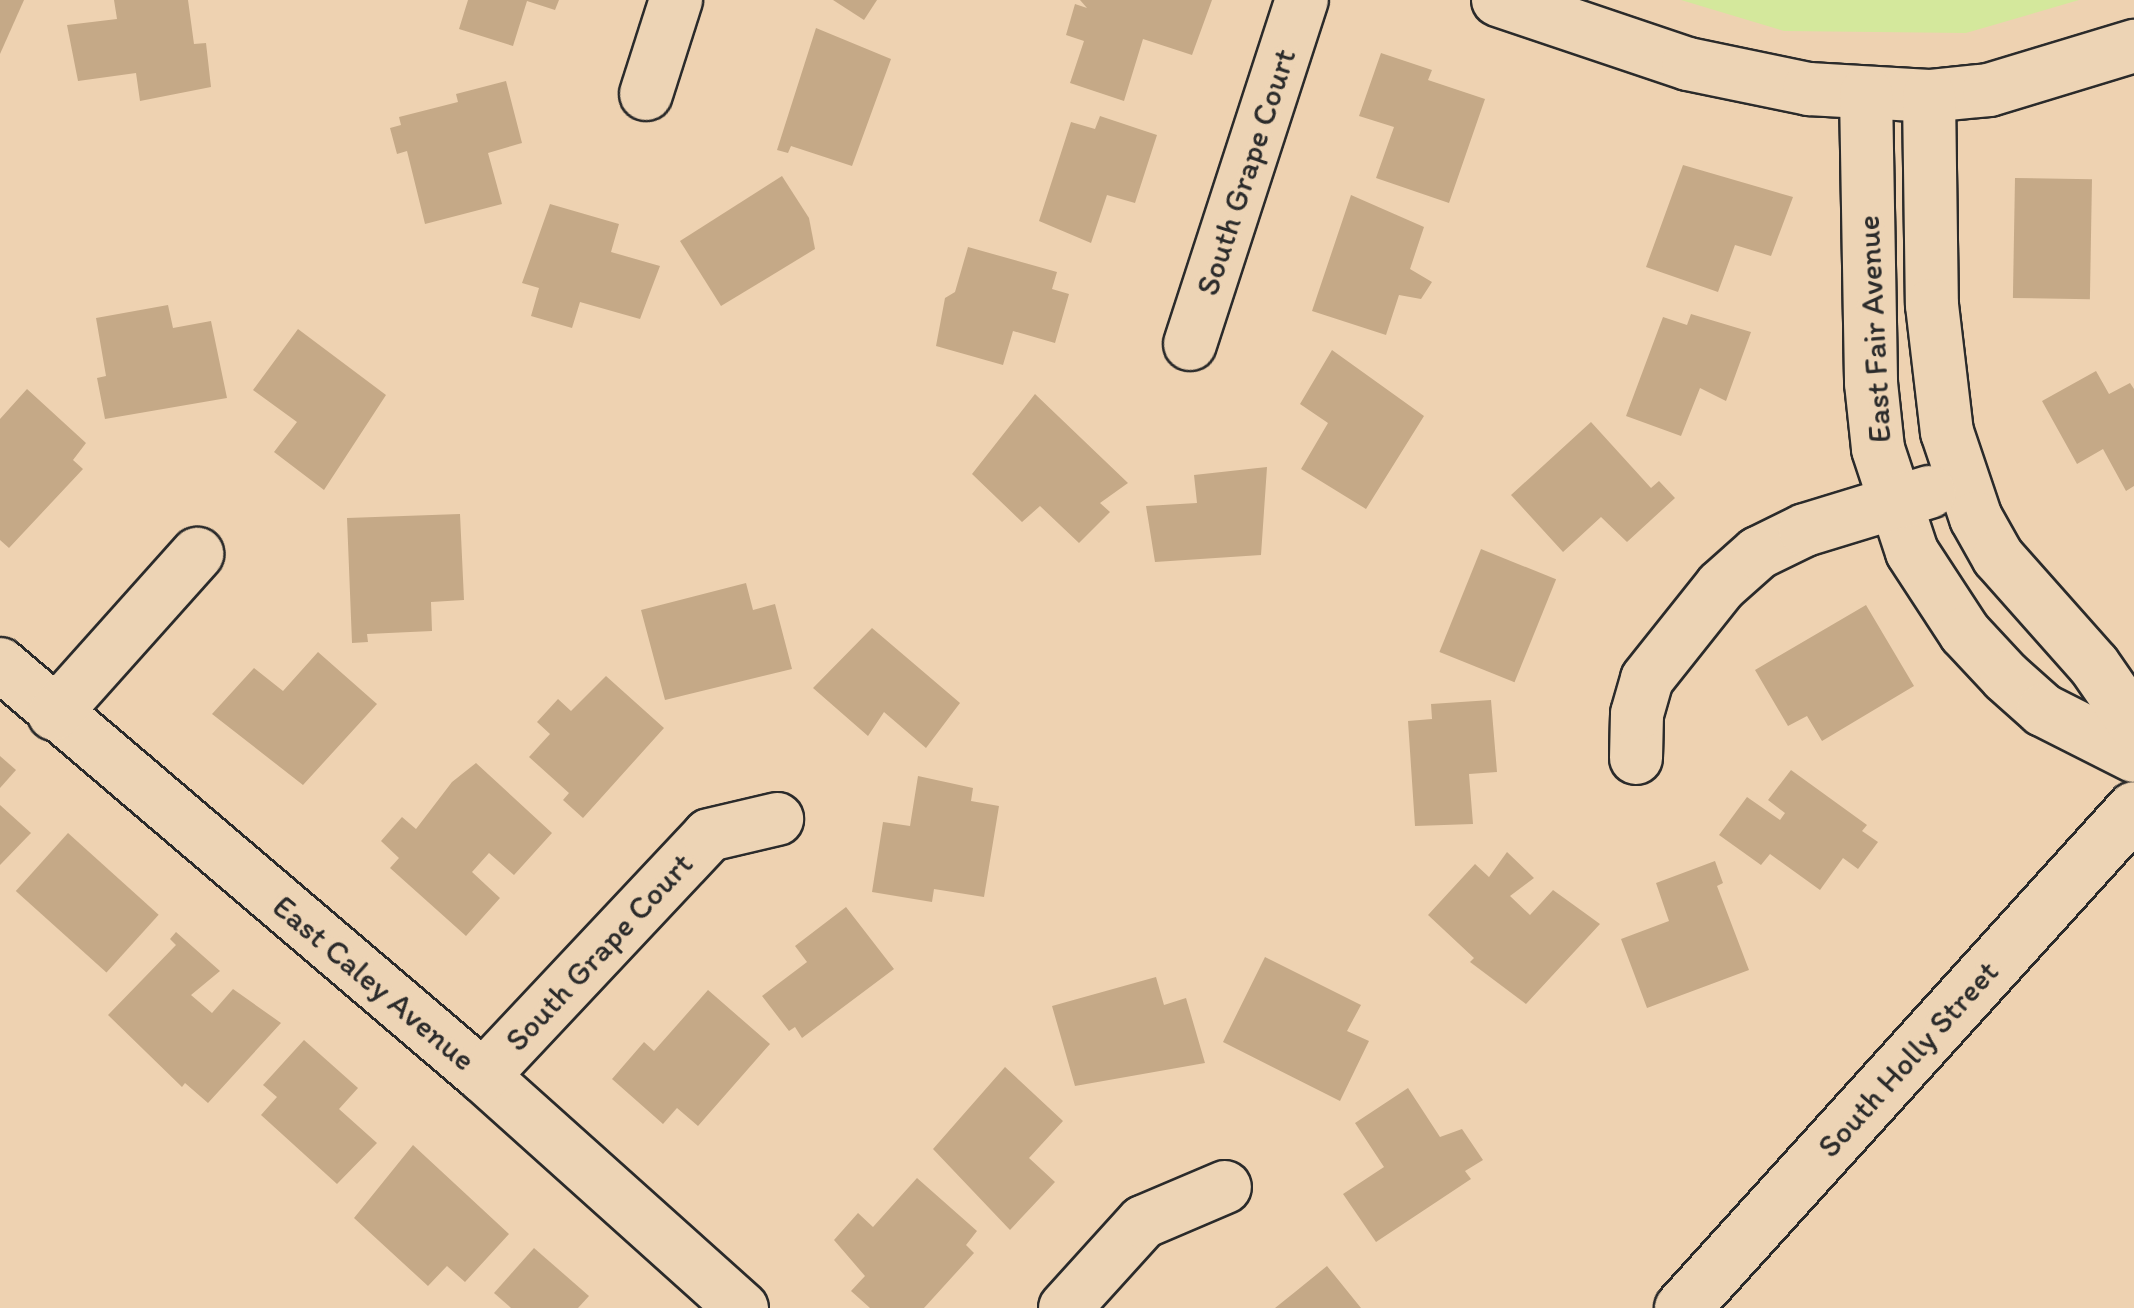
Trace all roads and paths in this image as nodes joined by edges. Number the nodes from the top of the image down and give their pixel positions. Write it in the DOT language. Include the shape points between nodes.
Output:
graph roads {
  1 [pos="676,0"];
  2 [pos="1302,0"];
  3 [pos="1498,0"];
  4 [pos="2134,46"];
  5 [pos="1866,93"];
  6 [pos="646,94"];
  7 [pos="1929,96"];
  8 [pos="1190,344"];
  9 [pos="1964,480"];
  10 [pos="1895,504"];
  11 [pos="198,554"];
  12 [pos="0,664"];
  13 [pos="54,714"];
  14 [pos="2134,723"];
  15 [pos="2134,756"];
  16 [pos="1636,758"];
  17 [pos="2134,809"];
  18 [pos="777,819"];
  19 [pos="483,1076"];
  20 [pos="1224,1187"];
  21 [pos="742,1308"];
  22 [pos="1065,1308"];
  23 [pos="1682,1308"];
  1 -- 6 [label="street"];
  2 -- 8 [label="street, South Grape Court"];
  3 -- 5 [label="street" via="1720,72"];
  4 -- 7 [label="street" via="2053,76"];
  5 -- 7 [label="street"];
  5 -- 10 [label="street, East Fair Avenue" via="1871,383 1878,449"];
  7 -- 9 [label="street, East Fair Avenue" via="1936,369"];
  9 -- 10 [label="street"];
  9 -- 14 [label="street, East Fair Avenue" via="1998,557 2094,665"];
  10 -- 15 [label="street, East Fair Avenue" via="1935,593 2006,677 2042,710"];
  10 -- 16 [label="street" via="1805,530 1758,553 1721,586 1647,679 1637,714"];
  11 -- 13 [label="street"];
  12 -- 13 [label="street, East Caley Avenue"];
  13 -- 19 [label="street, East Caley Avenue"];
  17 -- 23 [label="main road, South Holly Street"];
  18 -- 19 [label="street, South Grape Court" via="709,835"];
  19 -- 21 [label="street, East Caley Avenue"];
  20 -- 22 [label="street" via="1143,1222"];
}
